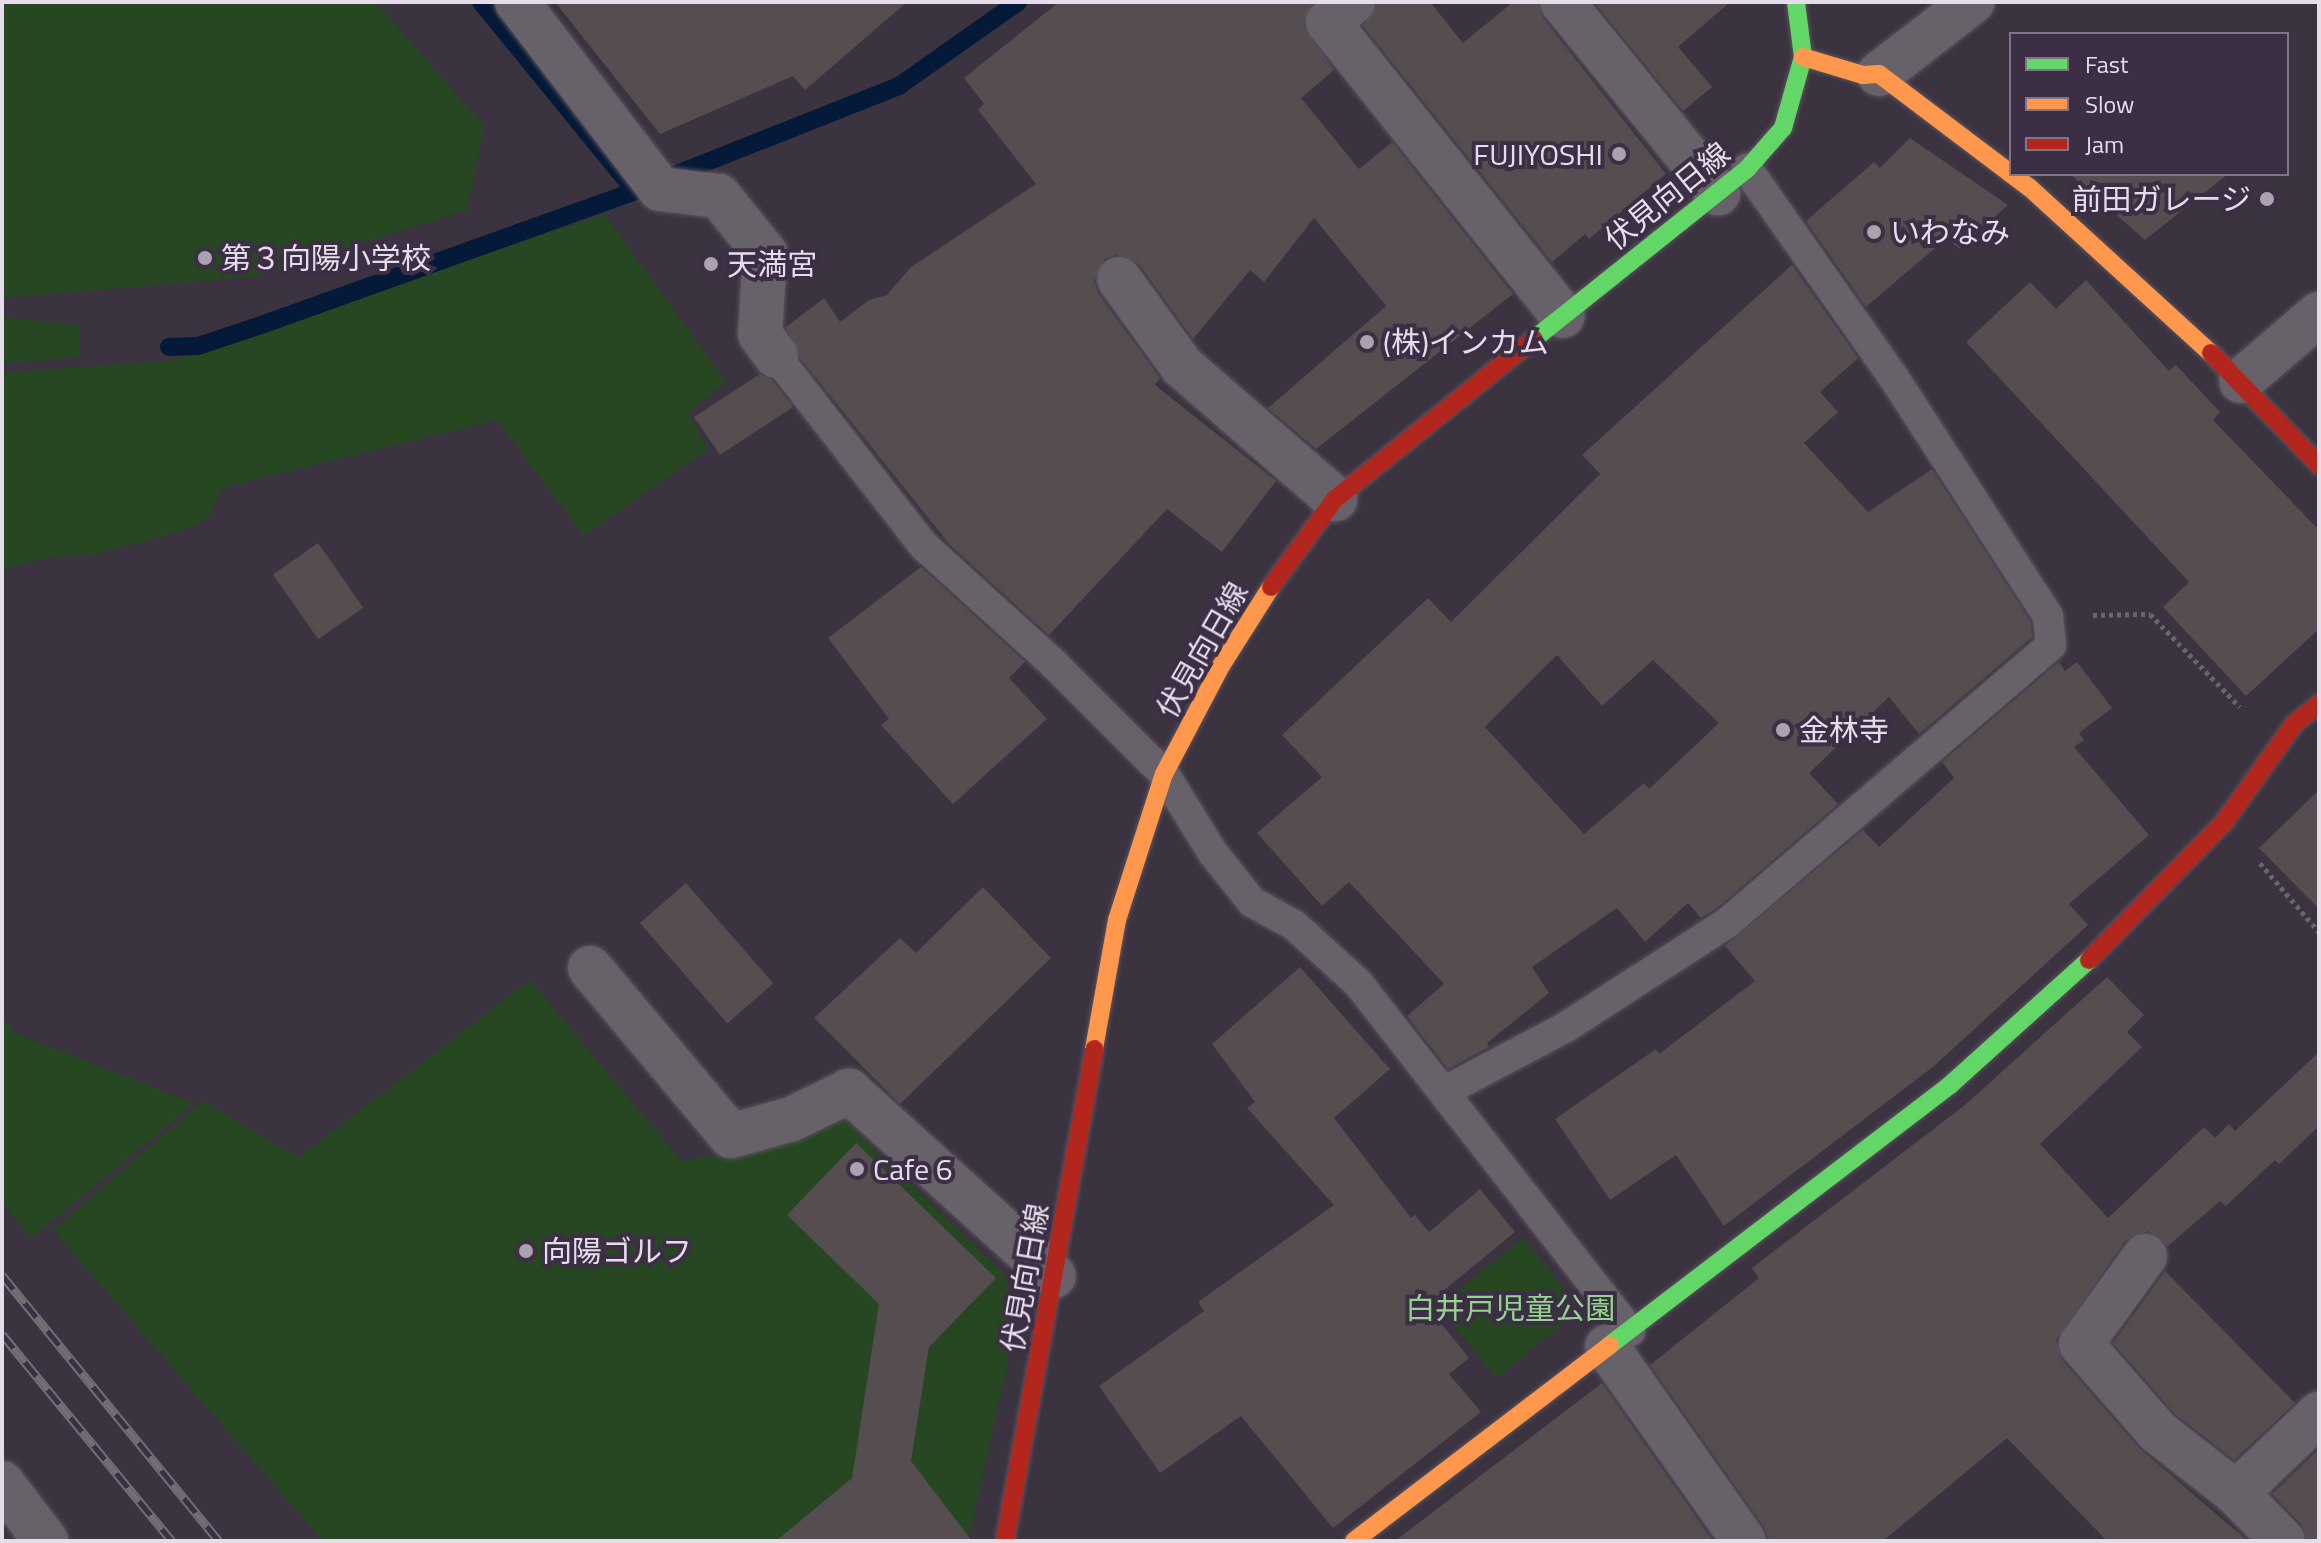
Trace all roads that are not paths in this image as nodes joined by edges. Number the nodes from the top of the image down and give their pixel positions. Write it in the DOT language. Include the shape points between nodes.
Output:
graph roads {
  1 [pos="517,2"];
  2 [pos="1353,2"];
  3 [pos="1562,2"];
  4 [pos="1796,2"];
  5 [pos="1972,2"];
  6 [pos="1803,57"];
  7 [pos="1879,74"];
  8 [pos="2009,172"];
  9 [pos="2014,176"];
  10 [pos="1733,181"];
  11 [pos="1119,279"];
  12 [pos="2319,314"];
  13 [pos="1563,316"];
  14 [pos="776,356"];
  15 [pos="2241,381"];
  16 [pos="2319,465"];
  17 [pos="1335,499"];
  18 [pos="2319,704"];
  19 [pos="1164,774"];
  20 [pos="590,968"];
  21 [pos="1445,1091"];
  22 [pos="2145,1256"];
  23 [pos="1054,1276"];
  24 [pos="1618,1339"];
  25 [pos="2319,1414"];
  26 [pos="2,1483"];
  27 [pos="2236,1493"];
  28 [pos="46,1541"];
  29 [pos="1005,1541"];
  30 [pos="1354,1541"];
  31 [pos="1744,1541"];
  32 [pos="2283,1541"];
  1 -- 14 [label="street" via="650,175 719,196 765,253 760,334"];
  2 -- 13 [label="street" via="1328,22"];
  3 -- 10 [label="street"];
  4 -- 6 [label="street, 伏見向日線"];
  5 -- 7 [label="street"];
  6 -- 7 [label="street" via="1863,75"];
  6 -- 10 [label="street, 伏見向日線" via="1783,128"];
  7 -- 8 [label="street"];
  9 -- 15 [label="street"];
  10 -- 13 [label="street, 伏見向日線"];
  10 -- 21 [label="lane" via="1894,378 2048,616 2051,645 1727,923 1566,1027"];
  11 -- 17 [label="street" via="1182,366"];
  12 -- 15 [label="street"];
  13 -- 17 [label="street, 伏見向日線"];
  14 -- 19 [label="lane" via="924,546"];
  15 -- 16 [label="street"];
  17 -- 19 [label="street, 伏見向日線" via="1287,561 1229,653"];
  18 -- 24 [label="street" via="2295,723 2225,821 2067,982 1950,1085"];
  19 -- 21 [label="lane" via="1213,853 1252,902 1294,925 1358,983"];
  19 -- 23 [label="street, 伏見向日線" via="1117,920"];
  20 -- 23 [label="street" via="731,1136 792,1119 849,1091"];
  21 -- 24 [label="lane"];
  22 -- 27 [label="street" via="2081,1344 2158,1432"];
  23 -- 29 [label="street, 伏見向日線"];
  24 -- 30 [label="street"];
  24 -- 31 [label="street"];
  25 -- 27 [label="street"];
  26 -- 28 [label="street"];
  27 -- 32 [label="street"];
}
